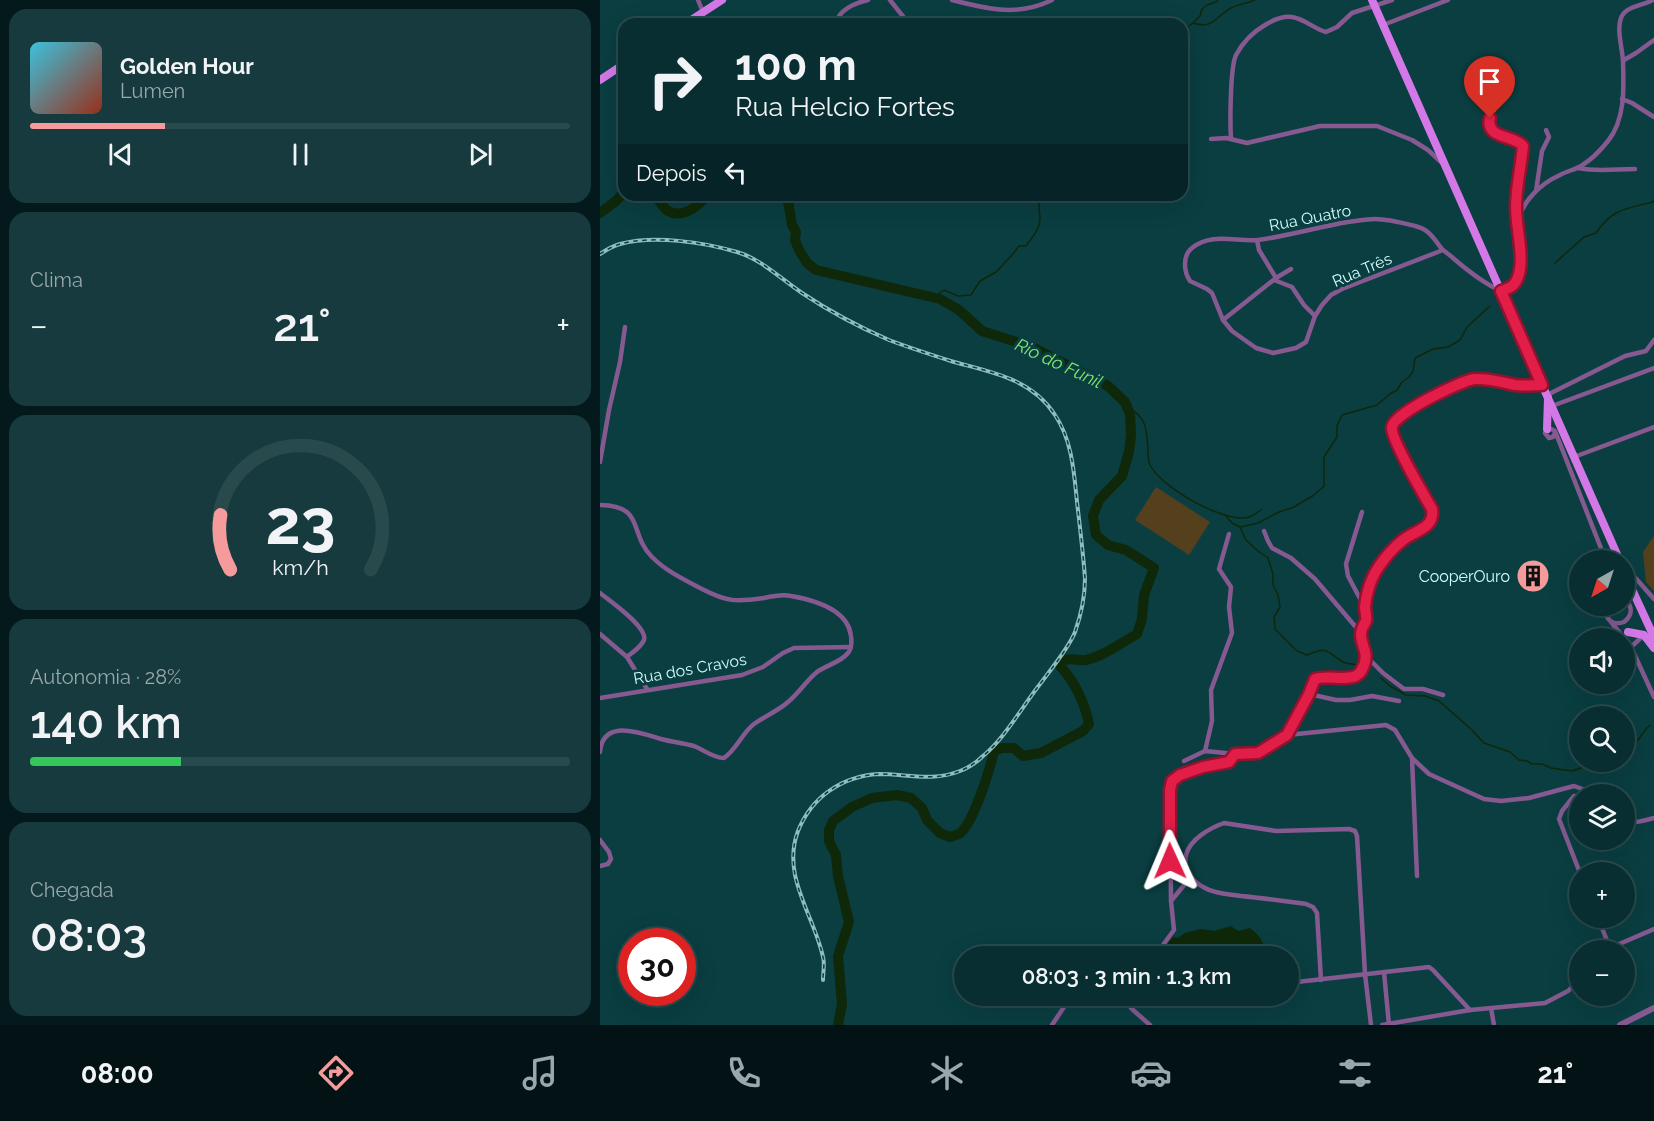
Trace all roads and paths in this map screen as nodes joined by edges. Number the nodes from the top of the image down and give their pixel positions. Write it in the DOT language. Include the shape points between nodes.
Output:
graph roads {
  1 [pos="698,0"];
  2 [pos="722,0"];
  3 [pos="868,0"];
  4 [pos="890,0"];
  5 [pos="952,0"];
  6 [pos="1052,0"];
  7 [pos="1392,0"];
  8 [pos="1448,0"];
  9 [pos="1653,0"];
  10 [pos="1373,3"];
  11 [pos="703,12"];
  12 [pos="694,18"];
  13 [pos="838,18"];
  14 [pos="904,18"];
  15 [pos="1383,25"];
  16 [pos="1654,40"];
  17 [pos="1624,60"];
  18 [pos="618,68"];
  19 [pos="600,80"];
  20 [pos="1622,99"];
  21 [pos="1495,107"];
  22 [pos="1654,117"];
  23 [pos="1546,130"];
  24 [pos="1211,139"];
  25 [pos="1231,139"];
  26 [pos="1446,166"];
  27 [pos="1576,168"];
  28 [pos="1635,169"];
  29 [pos="1536,191"];
  30 [pos="1517,224"];
  31 [pos="1257,240"];
  32 [pos="1443,250"];
  33 [pos="1291,269"];
  34 [pos="1275,279"];
  35 [pos="1501,291"];
  36 [pos="1315,316"];
  37 [pos="1223,320"];
  38 [pos="625,327"];
  39 [pos="1654,340"];
  40 [pos="1654,368"];
  41 [pos="1542,385"];
  42 [pos="1547,396"];
  43 [pos="1552,406"];
  44 [pos="1654,427"];
  45 [pos="1547,429"];
  46 [pos="1556,433"];
  47 [pos="1551,438"];
  48 [pos="1560,445"];
  49 [pos="1574,457"];
  50 [pos="600,462"];
  51 [pos="600,505"];
  52 [pos="1362,512"];
  53 [pos="1264,531"];
  54 [pos="1229,534"];
  55 [pos="1602,550"];
  56 [pos="1615,550"];
  57 [pos="1635,578"];
  58 [pos="600,592"];
  59 [pos="1635,595"];
  60 [pos="1635,597"];
  61 [pos="1654,598"];
  62 [pos="1638,601"];
  63 [pos="1365,608"];
  64 [pos="1606,616"];
  65 [pos="1629,616"];
  66 [pos="1626,620"];
  67 [pos="1611,622"];
  68 [pos="1616,628"];
  69 [pos="1627,628"];
  70 [pos="1360,632"];
  71 [pos="1635,633"];
  72 [pos="600,634"];
  73 [pos="1644,635"];
  74 [pos="1654,637"];
  75 [pos="1635,643"];
  76 [pos="851,646"];
  77 [pos="1654,648"];
  78 [pos="1635,656"];
  79 [pos="627,657"];
  80 [pos="1367,657"];
  81 [pos="647,689"];
  82 [pos="1309,694"];
  83 [pos="1443,695"];
  84 [pos="1654,696"];
  85 [pos="600,698"];
  86 [pos="1399,701"];
  87 [pos="1287,735"];
  88 [pos="1205,751"];
  89 [pos="600,752"];
  90 [pos="1235,754"];
  91 [pos="1412,758"];
  92 [pos="1184,761"];
  93 [pos="1569,787"];
  94 [pos="1569,802"];
  95 [pos="1654,818"];
  96 [pos="1635,822"];
  97 [pos="600,840"];
  98 [pos="1569,845"];
  99 [pos="600,866"];
  100 [pos="1417,876"];
  101 [pos="1190,878"];
  102 [pos="1171,901"];
  103 [pos="1654,929"];
  104 [pos="1629,940"];
  105 [pos="1163,946"];
  106 [pos="1383,972"];
  107 [pos="1365,974"];
  108 [pos="1321,980"];
  109 [pos="1299,982"];
  110 [pos="1569,990"];
  111 [pos="1064,1006"];
  112 [pos="1131,1006"];
  113 [pos="1491,1008"];
  114 [pos="1654,1008"];
  115 [pos="1470,1010"];
  116 [pos="1052,1025"];
  117 [pos="1150,1025"];
  118 [pos="1371,1025"];
  119 [pos="1382,1025"];
  120 [pos="1389,1025"];
  121 [pos="1494,1025"];
  122 [pos="1620,1025"];
  1 -- 11 [label="street"];
  2 -- 11 [label="main road"];
  3 -- 13 [label="street" via="845,10"];
  4 -- 14 [label="street"];
  5 -- 6 [label="street" via="1004,11 1038,7"];
  7 -- 10 [label="street"];
  8 -- 15 [label="street"];
  9 -- 17 [label="street" via="1623,14 1620,41"];
  10 -- 15 [label="main road"];
  10 -- 25 [label="street" via="1326,32 1290,17 1256,30 1234,62"];
  11 -- 12 [label="main road"];
  15 -- 26 [label="main road"];
  16 -- 17 [label="street"];
  17 -- 20 [label="street"];
  18 -- 19 [label="main road"];
  20 -- 22 [label="street"];
  20 -- 27 [label="street" via="1611,136 1593,157"];
  21 -- 30 [label="street" via="1488,122 1491,129 1523,146 1516,197"];
  23 -- 29 [label="street" via="1549,137 1542,151"];
  24 -- 25 [label="street"];
  25 -- 26 [label="street" via="1247,143 1320,126 1377,126 1412,140"];
  26 -- 35 [label="main road"];
  27 -- 28 [label="street"];
  27 -- 29 [label="street"];
  29 -- 30 [label="street" via="1521,209"];
  30 -- 35 [label="street" via="1522,265 1514,286"];
  31 -- 32 [label="street, Rua Quatro" via="1380,219 1422,228 1435,237"];
  31 -- 34 [label="street"];
  31 -- 37 [label="street, Rua Quatro" via="1215,239 1188,253 1187,277 1212,293"];
  32 -- 35 [label="street, Rua Quatro" via="1487,285"];
  32 -- 36 [label="street, Rua Três" via="1342,289 1326,299"];
  33 -- 34 [label="street"];
  34 -- 36 [label="street" via="1293,287"];
  34 -- 37 [label="street"];
  35 -- 41 [label="main road"];
  36 -- 37 [label="street, Rua Três" via="1306,342 1273,353 1256,348 1232,332"];
  38 -- 50 [label="street"];
  39 -- 42 [label="street" via="1646,351 1617,359"];
  40 -- 43 [label="street"];
  41 -- 42 [label="main road"];
  41 -- 63 [label="street" via="1521,386 1494,379 1468,381 1411,408 1394,423 1392,430 1405,461 1433,516 1384,560 1374,576"];
  42 -- 43 [label="main road"];
  42 -- 45 [label="main road"];
  43 -- 49 [label="main road"];
  44 -- 49 [label="street"];
  45 -- 46 [label="street"];
  45 -- 47 [label="street" via="1546,435"];
  46 -- 47 [label="street"];
  46 -- 48 [label="street"];
  47 -- 48 [label="street"];
  48 -- 55 [label="street"];
  49 -- 56 [label="main road"];
  51 -- 76 [label="street" via="621,507 629,513 645,549 673,574 726,600 789,595 826,606 846,622"];
  52 -- 63 [label="street" via="1346,564"];
  53 -- 70 [label="street" via="1272,548 1316,579"];
  54 -- 88 [label="street" via="1219,569 1231,587 1232,633 1211,690 1212,721"];
  57 -- 61 [label="street"];
  58 -- 79 [label="street" via="644,633 645,638"];
  59 -- 62 [label="main road"];
  60 -- 62 [label="main road"];
  62 -- 74 [label="main road"];
  63 -- 70 [label="street" via="1366,619"];
  64 -- 67 [label="street"];
  65 -- 66 [label="street"];
  66 -- 67 [label="street" via="1620,624"];
  66 -- 69 [label="street"];
  67 -- 68 [label="street"];
  70 -- 80 [label="street"];
  71 -- 73 [label="main road"];
  72 -- 79 [label="street"];
  73 -- 75 [label="street"];
  73 -- 77 [label="main road"];
  76 -- 81 [label="street, Rua dos Cravos" via="794,648 742,675"];
  76 -- 89 [label="street" via="844,657 815,674 787,703 752,726 724,758 630,731 609,734 602,741"];
  78 -- 84 [label="street"];
  79 -- 81 [label="street"];
  80 -- 82 [label="street" via="1358,675 1315,679"];
  80 -- 83 [label="street" via="1404,689"];
  81 -- 85 [label="street, Rua dos Cravos"];
  82 -- 86 [label="street" via="1336,700 1372,696"];
  82 -- 87 [label="street"];
  87 -- 90 [label="street" via="1258,753"];
  87 -- 91 [label="street" via="1386,725 1395,730"];
  88 -- 90 [label="street"];
  88 -- 92 [label="street"];
  90 -- 102 [label="street" via="1229,762 1180,775 1171,784"];
  91 -- 93 [label="street" via="1429,774 1484,800 1529,798"];
  91 -- 100 [label="street"];
  94 -- 98 [label="street" via="1559,819"];
  95 -- 96 [label="street"];
  97 -- 99 [label="street" via="611,859"];
  101 -- 102 [label="street"];
  101 -- 107 [label="street" via="1185,866 1191,845 1224,823 1276,831 1355,831"];
  101 -- 108 [label="street" via="1216,892 1313,907 1317,913"];
  102 -- 105 [label="street" via="1174,930"];
  103 -- 104 [label="street"];
  106 -- 107 [label="street"];
  106 -- 115 [label="street" via="1429,967"];
  106 -- 120 [label="street"];
  107 -- 108 [label="street"];
  107 -- 118 [label="street"];
  108 -- 109 [label="street"];
  110 -- 113 [label="street" via="1545,1003"];
  111 -- 116 [label="street"];
  112 -- 117 [label="street"];
  113 -- 115 [label="street"];
  113 -- 121 [label="street"];
  114 -- 122 [label="street"];
  115 -- 120 [label="street"];
  119 -- 120 [label="street"];
}
